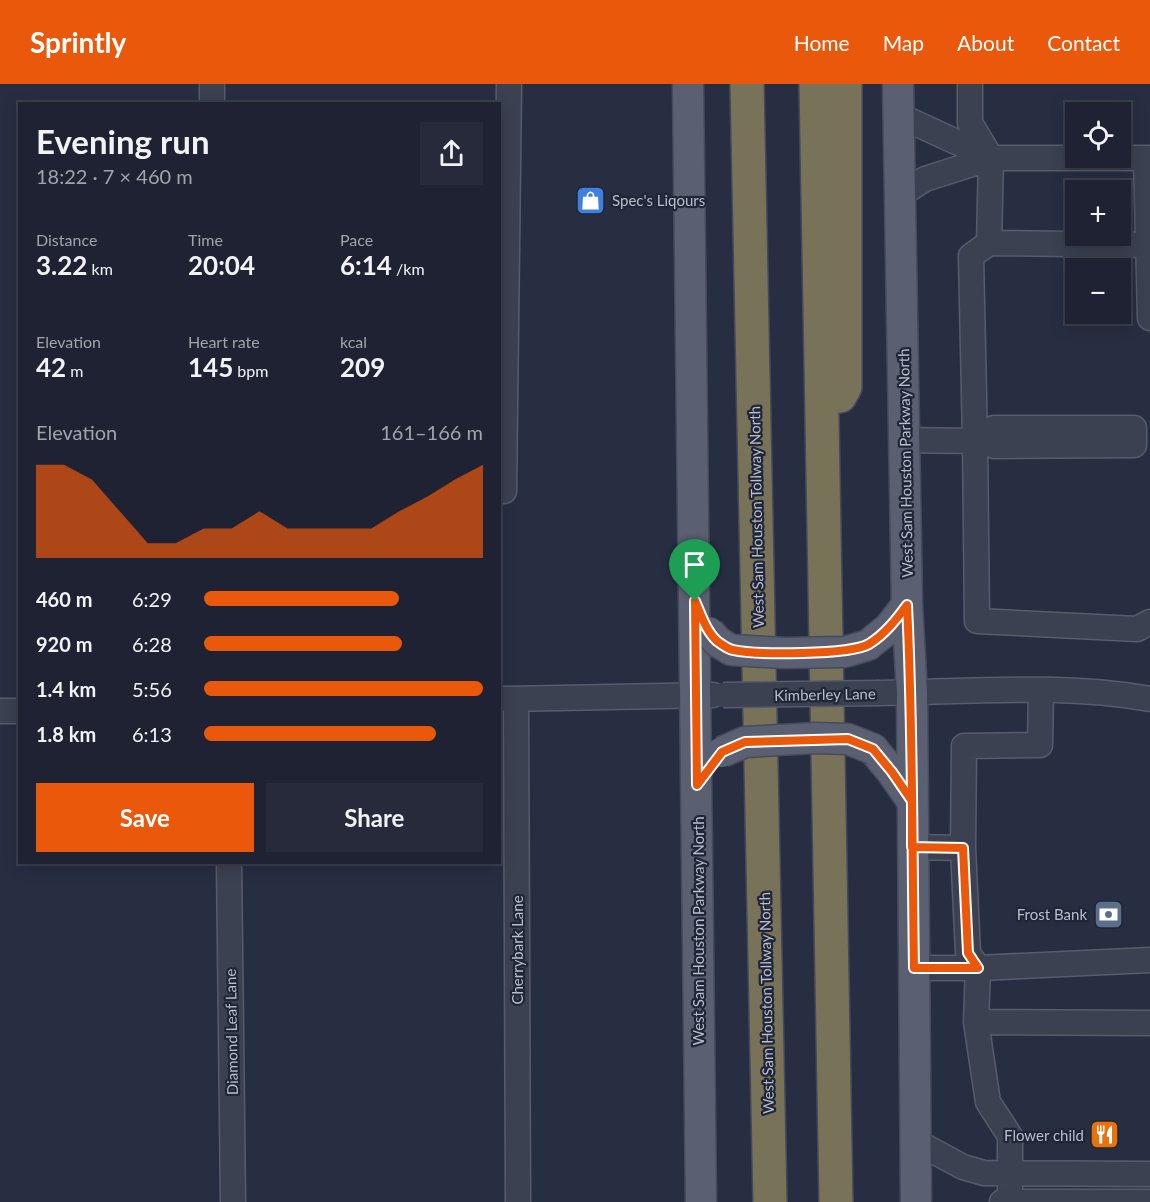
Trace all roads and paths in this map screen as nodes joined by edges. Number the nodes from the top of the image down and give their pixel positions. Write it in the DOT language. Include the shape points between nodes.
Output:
graph roads {
  1 [pos="212,84"];
  2 [pos="508,84"];
  3 [pos="688,84"];
  4 [pos="745,84"];
  5 [pos="816,84"];
  6 [pos="845,84"];
  7 [pos="898,84"];
  8 [pos="970,84"];
  9 [pos="212,102"];
  10 [pos="898,115"];
  11 [pos="991,158"];
  12 [pos="1148,158"];
  13 [pos="900,195"];
  14 [pos="989,243"];
  15 [pos="1148,245"];
  16 [pos="1150,318"];
  17 [pos="823,423"];
  18 [pos="1023,437"];
  19 [pos="1108,437"];
  20 [pos="904,440"];
  21 [pos="975,441"];
  22 [pos="504,492"];
  23 [pos="695,601"];
  24 [pos="907,605"];
  25 [pos="1150,622"];
  26 [pos="1041,690"];
  27 [pos="912,693"];
  28 [pos="710,695"];
  29 [pos="508,699"];
  30 [pos="1150,699"];
  31 [pos="0,711"];
  32 [pos="18,711"];
  33 [pos="697,785"];
  34 [pos="912,801"];
  35 [pos="912,847"];
  36 [pos="963,848"];
  37 [pos="229,864"];
  38 [pos="1150,960"];
  39 [pos="914,968"];
  40 [pos="978,968"];
  41 [pos="976,1022"];
  42 [pos="1150,1023"];
  43 [pos="915,1141"];
  44 [pos="1010,1174"];
  45 [pos="1150,1174"];
  46 [pos="233,1202"];
  47 [pos="518,1202"];
  48 [pos="701,1202"];
  49 [pos="770,1202"];
  50 [pos="836,1202"];
  51 [pos="916,1202"];
  52 [pos="1002,1202"];
  53 [pos="1010,1202"];
  54 [pos="1150,1202"];
  1 -- 9 [label="street"];
  2 -- 22 [label="street"];
  3 -- 23 [label="main road, West Sam Houston Parkway North"];
  4 -- 49 [label="highway, West Sam Houston Tollway North"];
  5 -- 17 [label="highway"];
  6 -- 17 [label="highway" via="845,387"];
  7 -- 10 [label="main road, West Sam Houston Parkway North"];
  8 -- 11 [label="street" via="970,123"];
  10 -- 11 [label="street"];
  10 -- 13 [label="main road, West Sam Houston Parkway North"];
  11 -- 12 [label="street"];
  11 -- 13 [label="street" via="925,179"];
  11 -- 14 [label="street"];
  12 -- 15 [label="street"];
  13 -- 20 [label="main road, West Sam Houston Parkway North"];
  14 -- 15 [label="street"];
  14 -- 21 [label="street" via="971,256"];
  15 -- 16 [label="street"];
  17 -- 50 [label="highway"];
  18 -- 19 [label="street"];
  20 -- 21 [label="street"];
  20 -- 24 [label="main road, West Sam Houston Parkway North"];
  21 -- 25 [label="street" via="977,621 1137,629"];
  23 -- 24 [label="main road, bridge" via="709,632 731,650 784,653 845,652 868,645 889,628"];
  23 -- 28 [label="main road, West Sam Houston Parkway North"];
  24 -- 27 [label="main road, West Sam Houston Parkway North"];
  26 -- 27 [label="street, Kimberley Lane"];
  26 -- 30 [label="street, Kimberley Lane"];
  26 -- 36 [label="street" via="1040,745 964,746"];
  27 -- 28 [label="street, Kimberley Lane, bridge"];
  27 -- 34 [label="main road, West Sam Houston Parkway North"];
  28 -- 29 [label="street, Kimberley Lane"];
  28 -- 33 [label="main road, West Sam Houston Parkway North"];
  29 -- 47 [label="street, Cherrybark Lane"];
  31 -- 32 [label="street"];
  33 -- 34 [label="main road, bridge" via="722,752 745,742 848,739 873,749"];
  33 -- 48 [label="main road, West Sam Houston Parkway North"];
  34 -- 35 [label="main road, West Sam Houston Parkway North"];
  35 -- 36 [label="street"];
  35 -- 39 [label="main road, West Sam Houston Parkway North"];
  36 -- 40 [label="street" via="968,953"];
  37 -- 46 [label="street, Diamond Leaf Lane"];
  38 -- 40 [label="street"];
  39 -- 40 [label="street"];
  39 -- 43 [label="main road, West Sam Houston Parkway North"];
  40 -- 41 [label="street"];
  41 -- 42 [label="street"];
  41 -- 44 [label="street" via="988,1102 1010,1136"];
  43 -- 44 [label="street" via="963,1167"];
  43 -- 51 [label="main road, West Sam Houston Parkway North"];
  44 -- 45 [label="street"];
  44 -- 53 [label="street"];
  52 -- 53 [label="street"];
  53 -- 54 [label="street"];
}
